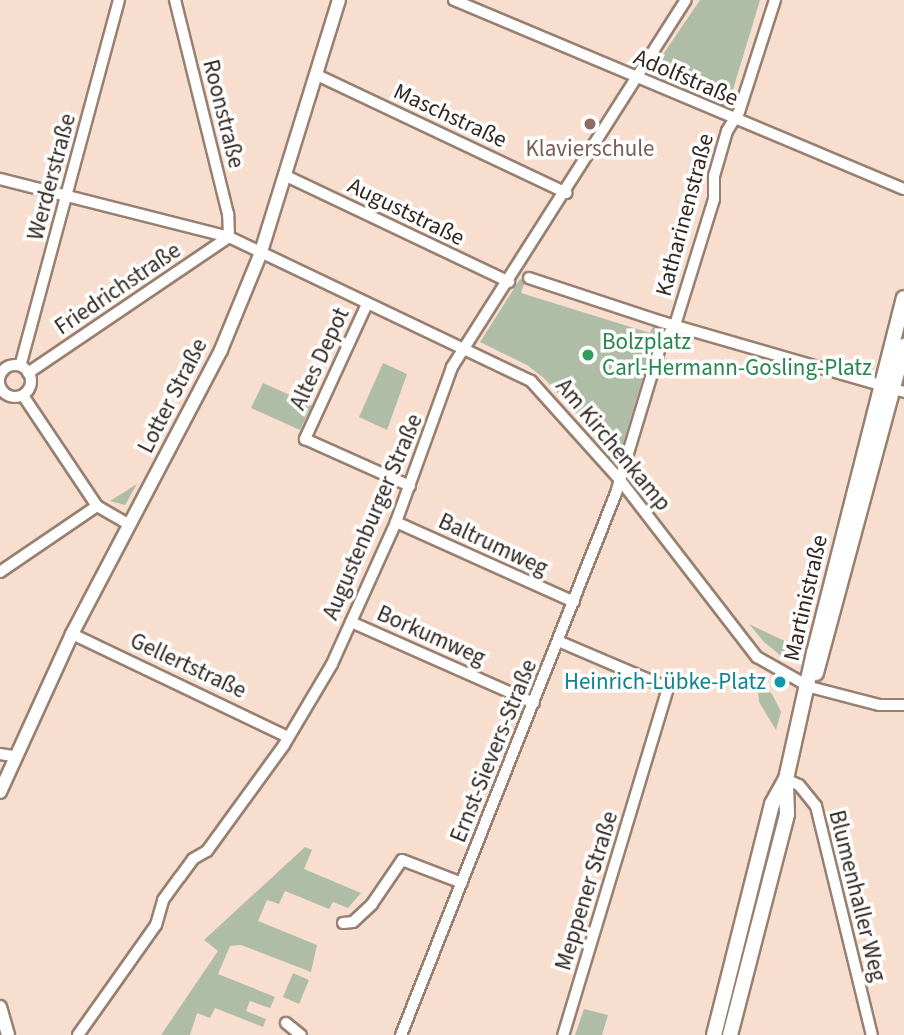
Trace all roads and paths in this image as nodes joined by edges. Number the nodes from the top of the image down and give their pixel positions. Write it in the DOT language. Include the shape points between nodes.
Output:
graph roads {
  1 [pos="119,0"];
  2 [pos="175,0"];
  3 [pos="339,0"];
  4 [pos="454,0"];
  5 [pos="686,0"];
  6 [pos="775,0"];
  7 [pos="317,75"];
  8 [pos="635,78"];
  9 [pos="734,120"];
  10 [pos="286,176"];
  11 [pos="0,179"];
  12 [pos="904,189"];
  13 [pos="567,193"];
  14 [pos="67,196"];
  15 [pos="229,237"];
  16 [pos="260,255"];
  17 [pos="529,278"];
  18 [pos="509,282"];
  19 [pos="904,299"];
  20 [pos="367,304"];
  21 [pos="675,326"];
  22 [pos="904,346"];
  23 [pos="463,349"];
  24 [pos="20,363"];
  25 [pos="2,365"];
  26 [pos="28,373"];
  27 [pos="893,389"];
  28 [pos="2,394"];
  29 [pos="24,397"];
  30 [pos="620,480"];
  31 [pos="410,486"];
  32 [pos="97,506"];
  33 [pos="396,522"];
  34 [pos="128,524"];
  35 [pos="0,572"];
  36 [pos="573,602"];
  37 [pos="351,622"];
  38 [pos="72,634"];
  39 [pos="558,641"];
  40 [pos="810,687"];
  41 [pos="534,703"];
  42 [pos="904,705"];
  43 [pos="285,740"];
  44 [pos="0,754"];
  45 [pos="13,756"];
  46 [pos="786,779"];
  47 [pos="0,792"];
  48 [pos="462,883"];
  49 [pos="343,923"];
  50 [pos="0,1007"];
  51 [pos="286,1023"];
  52 [pos="8,1035"];
  53 [pos="78,1035"];
  54 [pos="302,1035"];
  55 [pos="401,1035"];
  56 [pos="563,1035"];
  57 [pos="714,1035"];
  58 [pos="730,1035"];
  59 [pos="872,1035"];
  1 -- 14 [label="street, Werderstraße"];
  2 -- 15 [label="street, Roonstraße" via="228,214"];
  3 -- 7 [label="street, Lotter Straße"];
  4 -- 8 [label="street, Adolfstraße"];
  5 -- 8 [label="street, Augustenburger Straße"];
  6 -- 9 [label="street, Katharinenstraße"];
  7 -- 10 [label="street, Lotter Straße"];
  7 -- 13 [label="street, Maschstraße"];
  8 -- 9 [label="street, Adolfstraße"];
  8 -- 13 [label="street, Augustenburger Straße"];
  9 -- 12 [label="street, Adolfstraße"];
  9 -- 21 [label="street, Katharinenstraße" via="713,176 714,200"];
  10 -- 16 [label="street, Lotter Straße"];
  10 -- 18 [label="street, Auguststraße"];
  11 -- 14 [label="street, Am Kirchenkamp"];
  13 -- 18 [label="street, Augustenburger Straße"];
  14 -- 15 [label="street, Am Kirchenkamp"];
  14 -- 24 [label="street, Werderstraße"];
  15 -- 16 [label="street, Am Kirchenkamp"];
  15 -- 26 [label="street, Friedrichstraße"];
  16 -- 20 [label="street, Am Kirchenkamp"];
  16 -- 34 [label="street, Lotter Straße" via="205,385"];
  17 -- 21 [label="street"];
  18 -- 23 [label="street, Augustenburger Straße"];
  19 -- 27 [label="main road, Martinistraße"];
  20 -- 23 [label="street, Am Kirchenkamp"];
  20 -- 31 [label="street, Altes Depot" via="305,439"];
  21 -- 27 [label="street"];
  21 -- 30 [label="street, Katharinenstraße" via="660,347"];
  22 -- 27 [label="main road, Martinistraße"];
  23 -- 30 [label="street, Am Kirchenkamp" via="541,388"];
  23 -- 31 [label="street, Augustenburger Straße" via="452,367"];
  24 -- 25 [label="street"];
  24 -- 26 [label="street"];
  25 -- 28 [label="street"];
  26 -- 29 [label="street"];
  27 -- 40 [label="main road, Martinistraße" via="824,655"];
  28 -- 29 [label="street"];
  29 -- 32 [label="street"];
  30 -- 36 [label="street, Ernst-Sievers-Straße"];
  30 -- 40 [label="street, Am Kirchenkamp" via="747,647 766,664"];
  31 -- 33 [label="street, Augustenburger Straße"];
  32 -- 34 [label="street"];
  32 -- 35 [label="street"];
  33 -- 36 [label="street, Baltrumweg"];
  33 -- 37 [label="street, Augustenburger Straße"];
  34 -- 38 [label="street, Lotter Straße"];
  36 -- 39 [label="street, Ernst-Sievers-Straße"];
  37 -- 41 [label="street, Borkumweg"];
  37 -- 43 [label="street, Augustenburger Straße" via="332,664"];
  38 -- 43 [label="street, Gellertstraße" via="252,718"];
  38 -- 45 [label="street, Lotter Straße"];
  39 -- 41 [label="street, Ernst-Sievers-Straße"];
  39 -- 56 [label="street, Meppener Straße" via="668,688"];
  40 -- 42 [label="street, Am Kirchenkamp" via="879,705"];
  40 -- 46 [label="main road, Martinistraße"];
  41 -- 48 [label="street, Ernst-Sievers-Straße"];
  43 -- 53 [label="street, Augustenburger Straße" via="207,851 193,859 163,900 156,925"];
  44 -- 45 [label="street"];
  45 -- 47 [label="street, Lotter Straße"];
  46 -- 57 [label="main road" via="772,804"];
  46 -- 58 [label="main road" via="787,814"];
  46 -- 59 [label="street, Blumenhaller Weg" via="799,785 816,806"];
  48 -- 49 [label="street" via="402,860 372,904 352,922"];
  48 -- 55 [label="street, Ernst-Sievers-Straße"];
  50 -- 52 [label="street"];
  51 -- 54 [label="street"];
}
